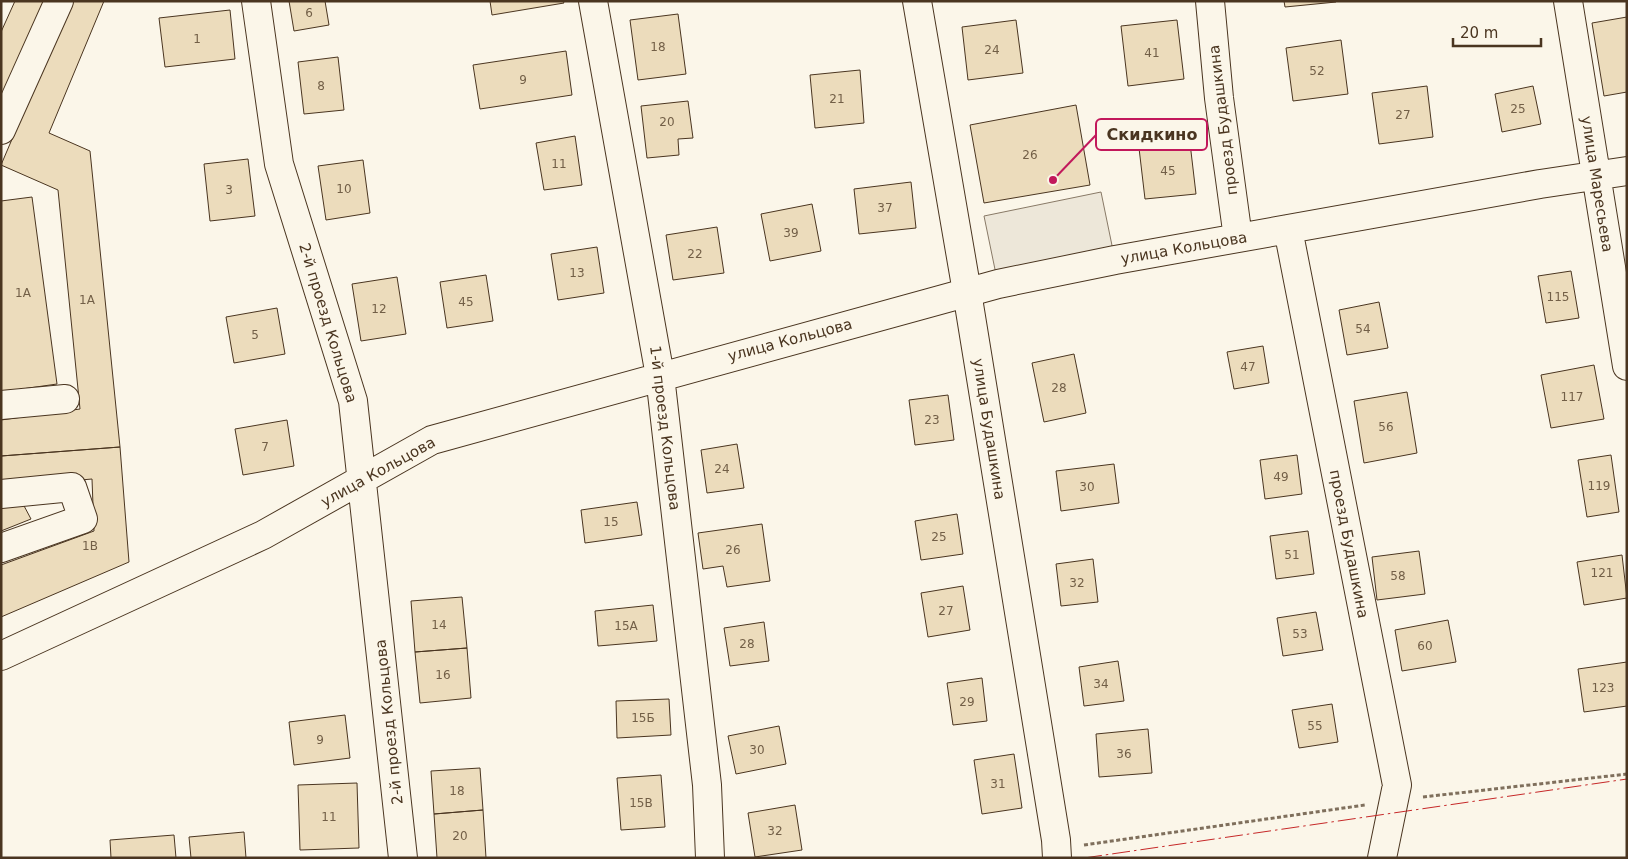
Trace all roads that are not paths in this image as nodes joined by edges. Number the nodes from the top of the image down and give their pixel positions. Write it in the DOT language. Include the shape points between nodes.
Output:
graph roads {
  1 [pos="58,1"];
  2 [pos="256,1"];
  3 [pos="594,1"];
  4 [pos="917,1"];
  5 [pos="1210,1"];
  6 [pos="1568,1"];
  7 [pos="1,130"];
  8 [pos="1627,171"];
  9 [pos="1596,176"];
  10 [pos="1288,229"];
  11 [pos="1238,238"];
  12 [pos="967,292"];
  13 [pos="1627,366"];
  14 [pos="660,376"];
  15 [pos="65,400"];
  16 [pos="1,405"];
  17 [pos="361,480"];
  18 [pos="1,494"];
  19 [pos="1,548"];
  20 [pos="1,656"];
  21 [pos="1056,854"];
  22 [pos="403,858"];
  23 [pos="710,858"];
  24 [pos="1382,858"];
  1 -- 7 [label="street"];
  2 -- 17 [label="street, 2-й проезд Кольцова" via="279,164 353,400"];
  3 -- 14 [label="street, 1-й проезд Кольцова"];
  4 -- 12 [label="street, улица Будашкина"];
  5 -- 11 [label="street, проезд Будашкина" via="1218,98"];
  6 -- 9 [label="street, улица Маресьева"];
  8 -- 9 [label="street, улица Кольцова"];
  9 -- 10 [label="street, улица Кольцова"];
  9 -- 13 [label="street, улица Маресьева"];
  10 -- 11 [label="street, улица Кольцова"];
  10 -- 24 [label="street, проезд Будашкина" via="1397,785"];
  11 -- 12 [label="street, улица Кольцова"];
  12 -- 14 [label="street, улица Кольцова"];
  12 -- 21 [label="street, улица Будашкина"];
  14 -- 17 [label="street, улица Кольцова" via="432,440"];
  14 -- 23 [label="street, 1-й проезд Кольцова" via="707,785"];
  15 -- 16 [label="street"];
  17 -- 20 [label="street, улица Кольцова" via="263,535"];
  17 -- 22 [label="street, 2-й проезд Кольцова"];
  18 -- 19 [label="street" via="72,487 82,519"];
}
